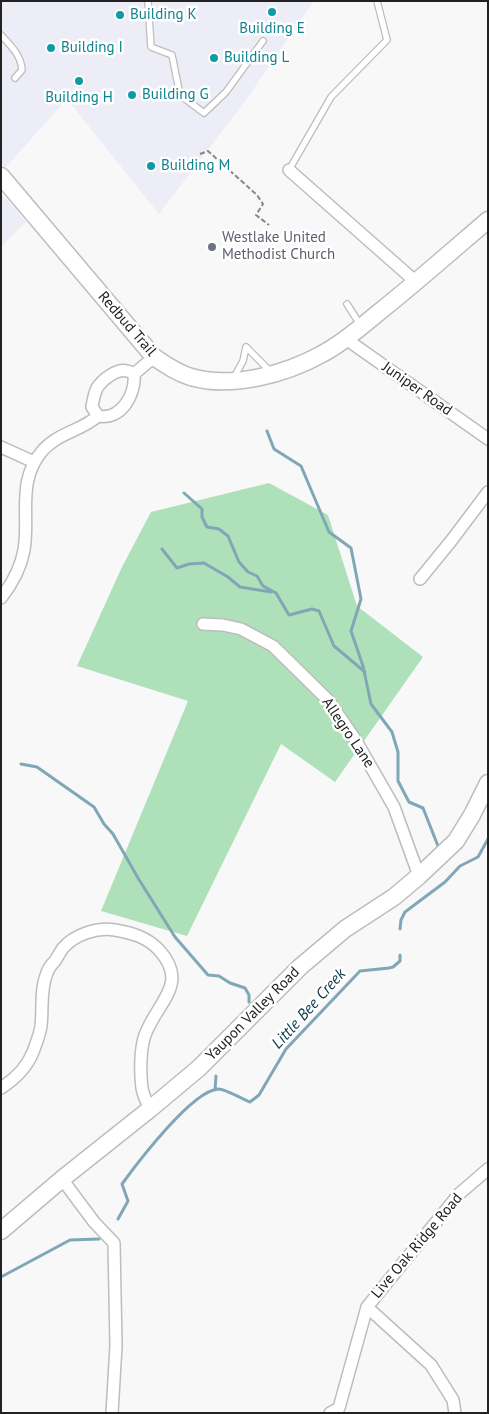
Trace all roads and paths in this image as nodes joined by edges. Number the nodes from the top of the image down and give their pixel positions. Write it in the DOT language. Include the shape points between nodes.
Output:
graph roads {
  1 [pos="148,1"];
  2 [pos="377,1"];
  3 [pos="1,35"];
  4 [pos="263,41"];
  5 [pos="14,78"];
  6 [pos="200,154"];
  7 [pos="208,167"];
  8 [pos="211,170"];
  9 [pos="288,170"];
  10 [pos="1,176"];
  11 [pos="488,220"];
  12 [pos="269,226"];
  13 [pos="416,282"];
  14 [pos="347,304"];
  15 [pos="361,326"];
  16 [pos="346,339"];
  17 [pos="154,357"];
  18 [pos="134,374"];
  19 [pos="272,374"];
  20 [pos="232,381"];
  21 [pos="98,416"];
  22 [pos="488,440"];
  23 [pos="1,447"];
  24 [pos="34,462"];
  25 [pos="488,492"];
  26 [pos="420,579"];
  27 [pos="1,598"];
  28 [pos="203,624"];
  29 [pos="488,783"];
  30 [pos="419,876"];
  31 [pos="1,1088"];
  32 [pos="150,1109"];
  33 [pos="488,1170"];
  34 [pos="62,1179"];
  35 [pos="1,1232"];
  36 [pos="367,1307"];
  37 [pos="112,1413"];
  38 [pos="330,1413"];
  39 [pos="455,1413"];
  1 -- 4 [label="lane" via="151,47 172,55 180,95 204,113 226,92"];
  2 -- 9 [label="lane" via="387,40 331,97"];
  3 -- 5 [label="lane" via="22,62 22,70"];
  6 -- 12 [label="path" via="208,151 258,195 263,204 256,215"];
  7 -- 8 [label="path"];
  9 -- 13 [label="street"];
  10 -- 17 [label="street, Redbud Trail"];
  11 -- 13 [label="street, Redbud Trail"];
  13 -- 15 [label="street, Redbud Trail"];
  14 -- 15 [label="lane"];
  15 -- 16 [label="street, Redbud Trail"];
  16 -- 19 [label="street, Redbud Trail" via="323,354"];
  16 -- 22 [label="street, Juniper Road"];
  17 -- 18 [label="street"];
  17 -- 20 [label="street, Redbud Trail" via="190,377"];
  18 -- 21 [label="street" via="133,390 123,408 115,415"];
  18 -- 21 [label="street" via="118,371 97,388 92,407"];
  19 -- 20 [label="street, Redbud Trail"];
  19 -- 20 [label="lane" via="246,347 243,362"];
  21 -- 24 [label="street" via="50,444"];
  23 -- 24 [label="street"];
  24 -- 27 [label="street" via="25,496 24,549 19,568"];
  25 -- 26 [label="street"];
  28 -- 30 [label="street, Allegro Lane" via="223,624 242,629 273,646 329,701 394,807"];
  29 -- 30 [label="street, Yaupon Valley Road" via="456,840"];
  30 -- 32 [label="street, Yaupon Valley Road" via="394,897 345,929 300,967 199,1068"];
  31 -- 32 [label="street" via="24,1068 33,1052 41,1028 47,973 64,946 82,934 106,928 146,939 168,963 173,977 170,990 145,1036 142,1090"];
  32 -- 34 [label="street, Yaupon Valley Road"];
  33 -- 36 [label="street, Live Oak Ridge Road" via="459,1194"];
  34 -- 35 [label="street, Yaupon Valley Road"];
  34 -- 37 [label="street" via="114,1243 116,1338"];
  36 -- 38 [label="street, Live Oak Ridge Road" via="339,1408"];
  36 -- 39 [label="street" via="431,1364 453,1400"];
}
